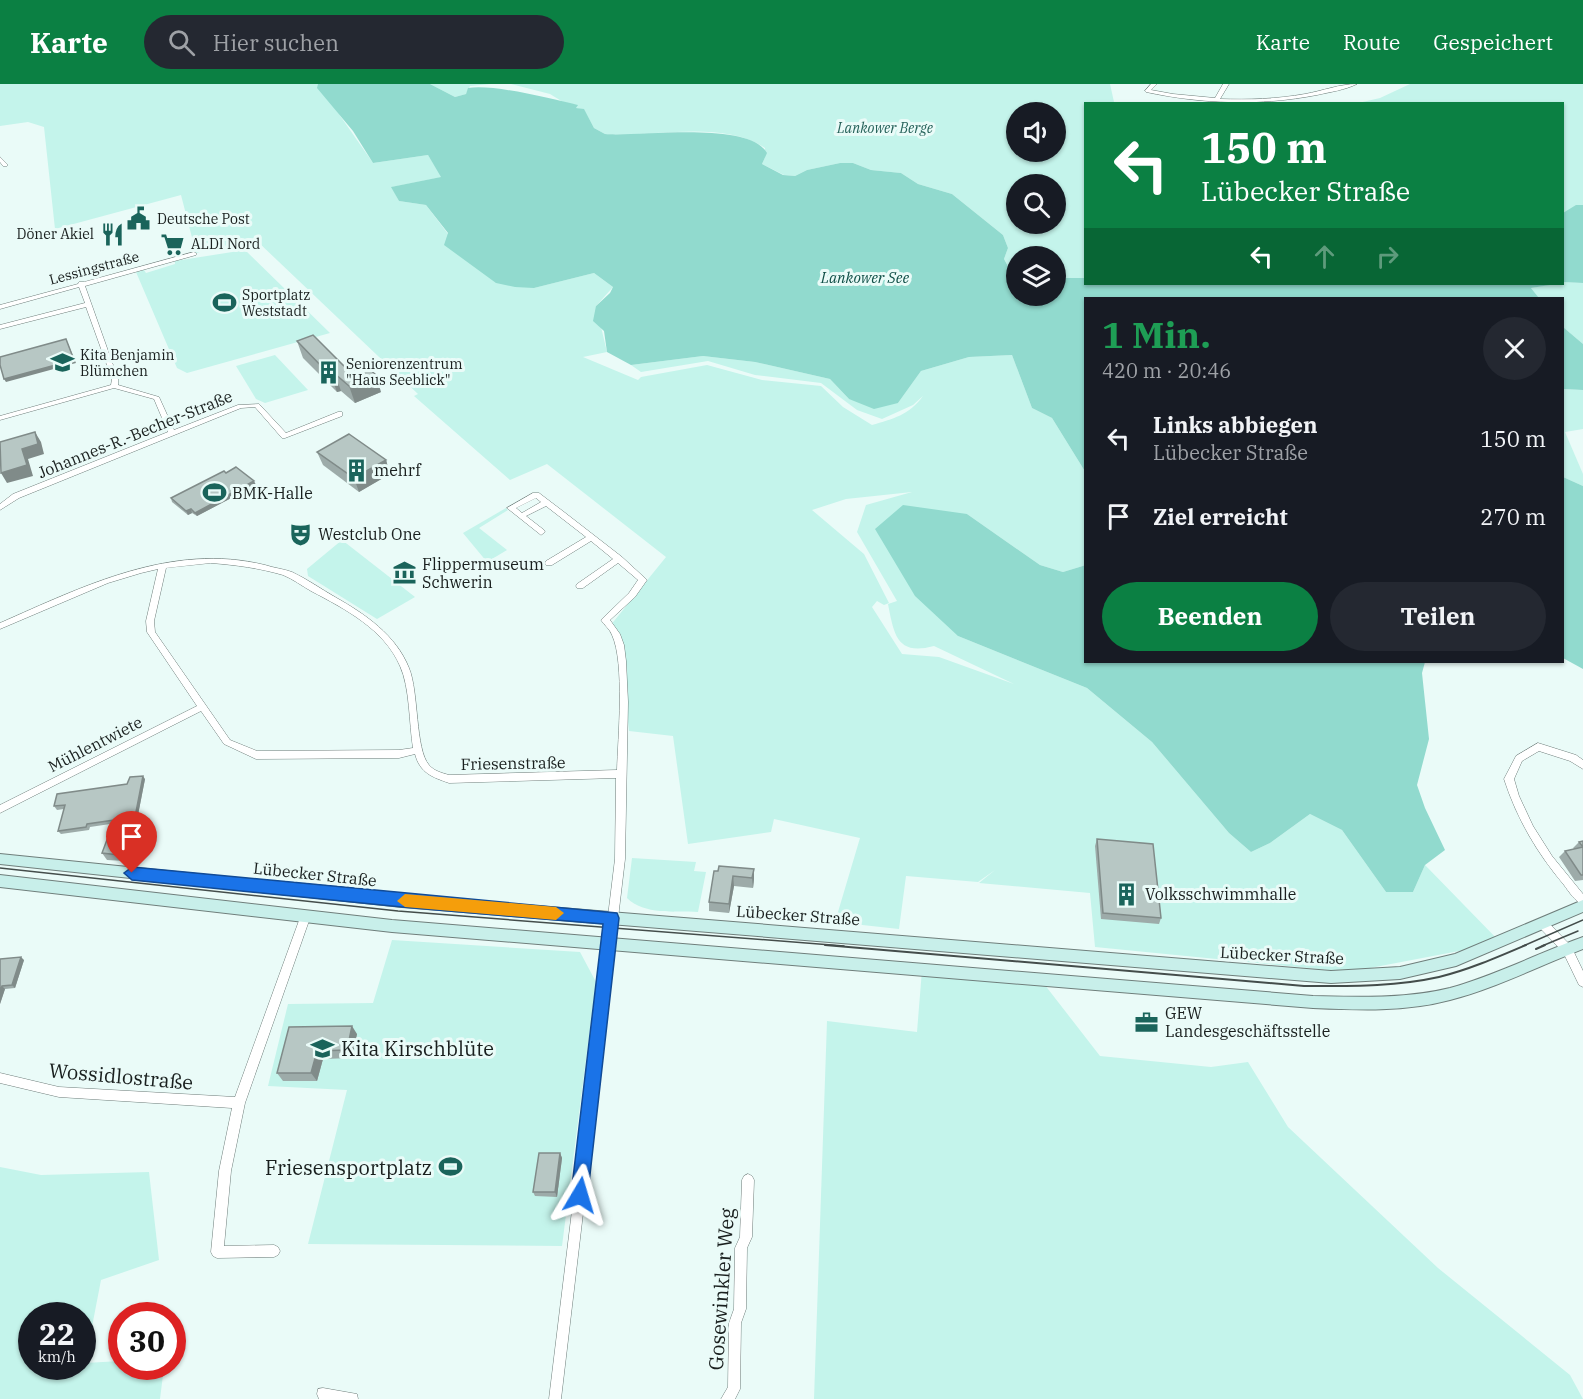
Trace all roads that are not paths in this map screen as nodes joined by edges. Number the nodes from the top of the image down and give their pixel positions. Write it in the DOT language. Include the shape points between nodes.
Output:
graph roads {
  1 [pos="1154,84"];
  2 [pos="1226,84"];
  3 [pos="1354,84"];
  4 [pos="1344,85"];
  5 [pos="1217,99"];
  6 [pos="0,159"];
  7 [pos="5,165"];
  8 [pos="194,254"];
  9 [pos="81,283"];
  10 [pos="88,304"];
  11 [pos="1,305"];
  12 [pos="0,327"];
  13 [pos="114,386"];
  14 [pos="340,414"];
  15 [pos="0,418"];
  16 [pos="172,434"];
  17 [pos="0,507"];
  18 [pos="541,532"];
  19 [pos="590,538"];
  20 [pos="619,559"];
  21 [pos="549,563"];
  22 [pos="163,565"];
  23 [pos="580,586"];
  24 [pos="0,626"];
  25 [pos="202,707"];
  26 [pos="419,750"];
  27 [pos="1583,765"];
  28 [pos="621,774"];
  29 [pos="0,808"];
  30 [pos="0,859"];
  31 [pos="0,881"];
  32 [pos="1583,901"];
  33 [pos="1583,906"];
  34 [pos="306,915"];
  35 [pos="612,918"];
  36 [pos="1542,923"];
  37 [pos="609,943"];
  38 [pos="1583,943"];
  39 [pos="1567,949"];
  40 [pos="1583,982"];
  41 [pos="0,1077"];
  42 [pos="239,1103"];
  43 [pos="748,1180"];
  44 [pos="274,1251"];
  45 [pos="323,1394"];
  46 [pos="352,1399"];
  47 [pos="555,1399"];
  48 [pos="727,1399"];
  1 -- 5 [label="street" via="1148,91"];
  2 -- 5 [label="street"];
  3 -- 4 [label="street"];
  4 -- 5 [label="street" via="1288,97"];
  6 -- 7 [label="street"];
  8 -- 9 [label="street, Lessingstraße"];
  9 -- 10 [label="street"];
  9 -- 11 [label="street, Lessingstraße"];
  10 -- 12 [label="street, Lessingstraße"];
  10 -- 13 [label="street" via="115,379"];
  13 -- 15 [label="street"];
  13 -- 16 [label="street" via="157,398"];
  14 -- 16 [label="street, Johannes-R.-Becher-Straße" via="285,436 257,405 249,405"];
  16 -- 17 [label="street, Johannes-R.-Becher-Straße" via="16,496"];
  18 -- 19 [label="street" via="512,508 536,495"];
  19 -- 20 [label="street"];
  19 -- 21 [label="street"];
  20 -- 23 [label="street"];
  20 -- 28 [label="street" via="643,580 605,620 617,636 621,659"];
  22 -- 24 [label="street, Friesenstraße" via="117,575"];
  22 -- 25 [label="street" via="151,632"];
  22 -- 26 [label="street, Friesenstraße" via="216,560 273,569 375,626 405,668"];
  25 -- 26 [label="street" via="227,742 256,755 399,754"];
  25 -- 29 [label="street, Mühlentwiete"];
  26 -- 28 [label="street, Friesenstraße" via="423,765 434,775 449,779"];
  27 -- 32 [label="street" via="1538,747 1519,759 1509,779 1513,796 1551,866"];
  28 -- 35 [label="street" via="620,859"];
  30 -- 35 [label="street, Lübecker Straße" via="402,901"];
  31 -- 34 [label="street"];
  33 -- 36 [label="street, Lübecker Straße"];
  34 -- 37 [label="street" via="392,926"];
  34 -- 42 [label="street"];
  35 -- 36 [label="street, Lübecker Straße" via="1330,977 1369,977 1428,968 1501,943"];
  35 -- 37 [label="street"];
  36 -- 39 [label="street"];
  37 -- 39 [label="street" via="1221,996 1371,1004 1449,994"];
  37 -- 47 [label="street"];
  38 -- 39 [label="street"];
  39 -- 40 [label="street"];
  41 -- 42 [label="street, Wossidlostraße" via="60,1092"];
  42 -- 44 [label="street" via="225,1171 217,1252"];
  43 -- 48 [label="street, Gosewinkler Weg" via="740,1309 735,1323 734,1389"];
  45 -- 46 [label="street"];
}
